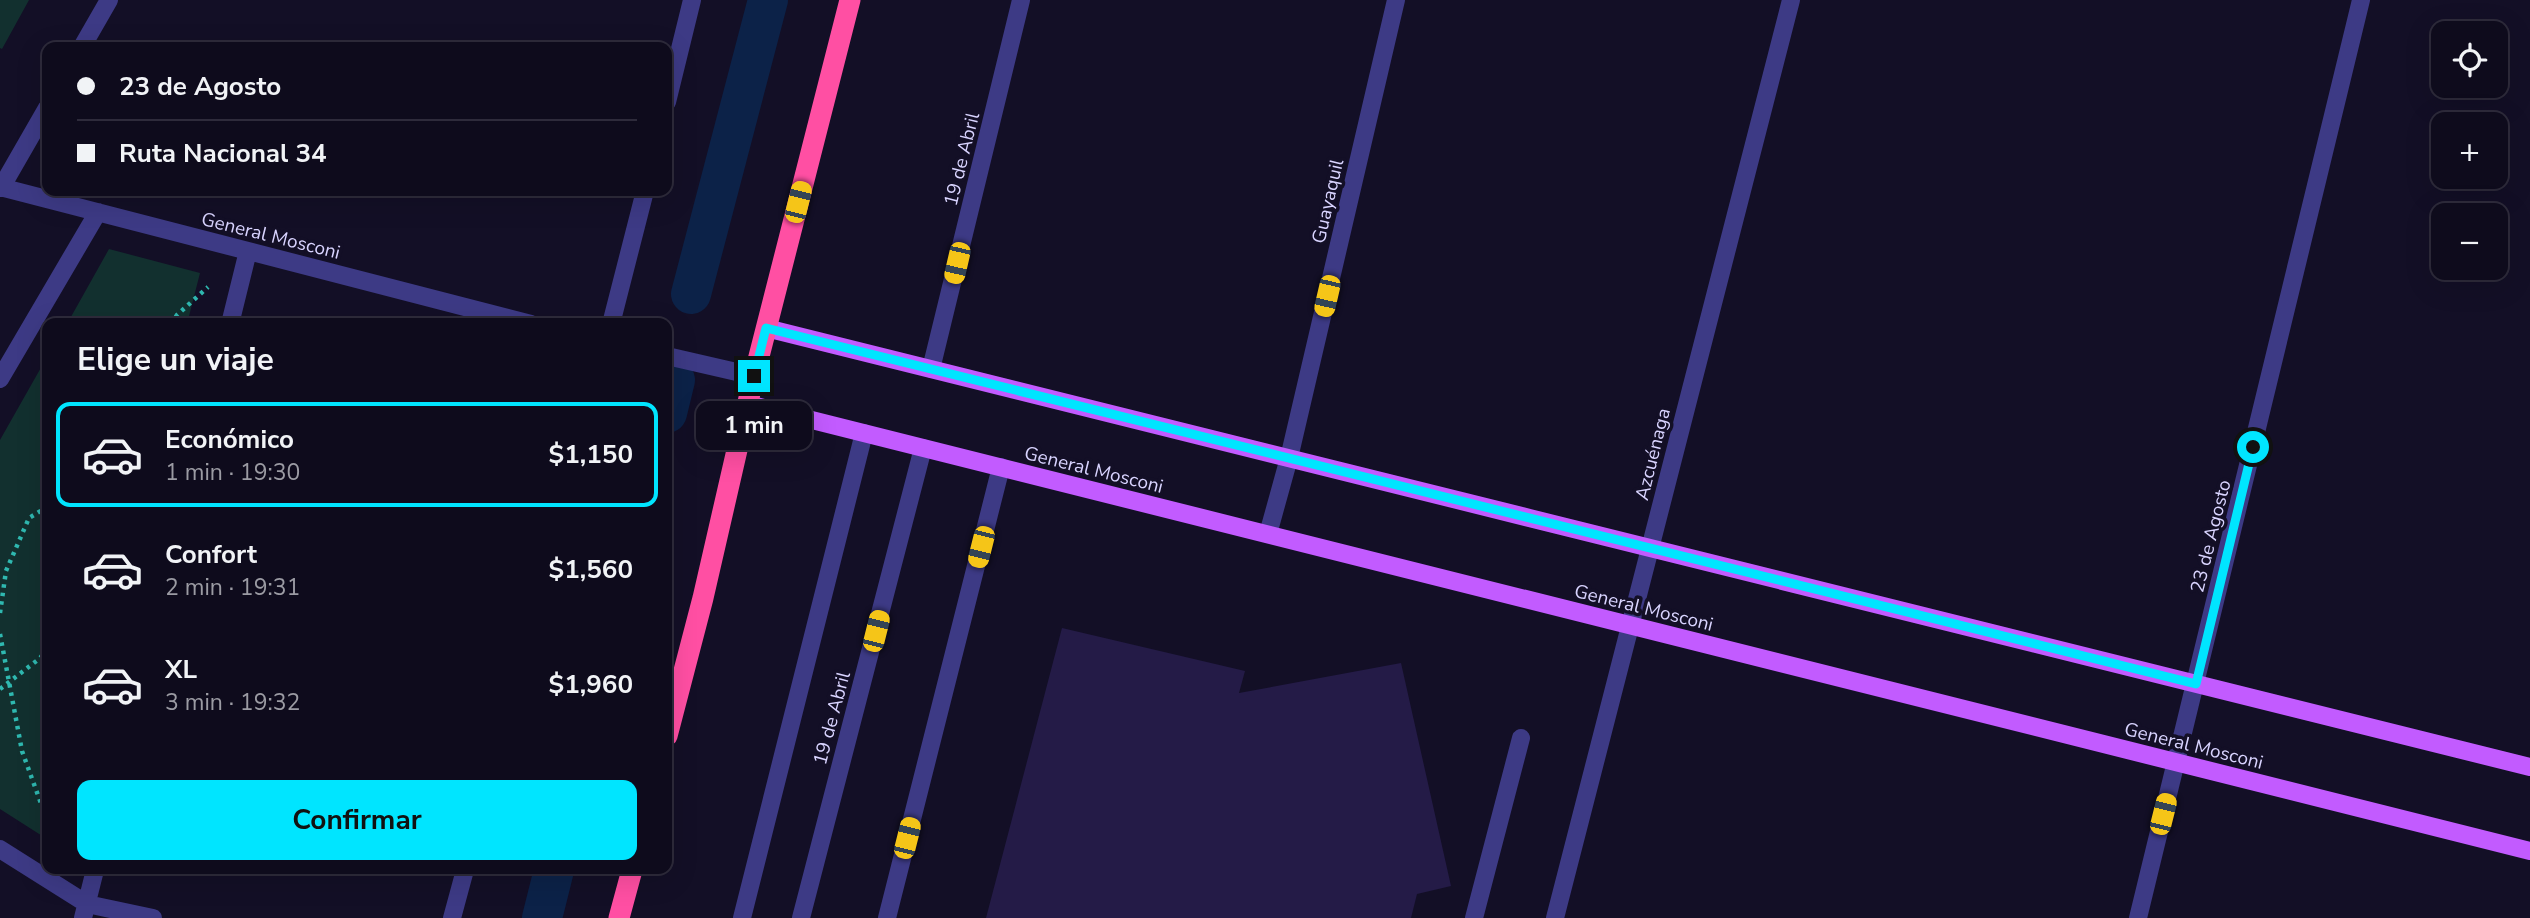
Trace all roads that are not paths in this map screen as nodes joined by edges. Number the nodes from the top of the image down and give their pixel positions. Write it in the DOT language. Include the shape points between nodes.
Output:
graph roads {
  1 [pos="109,0"];
  2 [pos="692,0"];
  3 [pos="849,0"];
  4 [pos="1021,0"];
  5 [pos="1396,0"];
  6 [pos="1791,0"];
  7 [pos="2361,0"];
  8 [pos="85,42"];
  9 [pos="672,82"];
  10 [pos="42,117"];
  11 [pos="1,187"];
  12 [pos="644,196"];
  13 [pos="98,212"];
  14 [pos="248,251"];
  15 [pos="231,318"];
  16 [pos="508,318"];
  17 [pos="613,318"];
  18 [pos="766,328"];
  19 [pos="672,357"];
  20 [pos="931,369"];
  21 [pos="754,376"];
  22 [pos="0,379"];
  23 [pos="748,404"];
  24 [pos="864,433"];
  25 [pos="923,447"];
  26 [pos="1289,458"];
  27 [pos="1001,467"];
  28 [pos="1268,534"];
  29 [pos="1650,548"];
  30 [pos="1630,625"];
  31 [pos="2196,684"];
  32 [pos="672,717"];
  33 [pos="1521,738"];
  34 [pos="2176,762"];
  35 [pos="2530,767"];
  36 [pos="0,849"];
  37 [pos="2530,851"];
  38 [pos="94,874"];
  39 [pos="464,874"];
  40 [pos="631,874"];
  41 [pos="85,911"];
  42 [pos="153,918"];
  43 [pos="452,918"];
  44 [pos="619,918"];
  45 [pos="742,918"];
  46 [pos="801,918"];
  47 [pos="887,918"];
  48 [pos="1474,918"];
  49 [pos="1555,918"];
  50 [pos="2138,918"];
  1 -- 8 [label="street"];
  2 -- 9 [label="street"];
  3 -- 18 [label="highway"];
  4 -- 20 [label="street, 19 de Abril"];
  5 -- 26 [label="street, Guayaquil"];
  6 -- 29 [label="street, Azcuénaga"];
  7 -- 31 [label="street, 23 de Agosto"];
  10 -- 11 [label="street"];
  11 -- 13 [label="street, General Mosconi"];
  12 -- 17 [label="street"];
  13 -- 14 [label="street, General Mosconi"];
  13 -- 22 [label="street"];
  14 -- 15 [label="street"];
  14 -- 16 [label="street, General Mosconi"];
  18 -- 20 [label="main road"];
  18 -- 21 [label="highway"];
  19 -- 21 [label="street"];
  20 -- 26 [label="main road"];
  21 -- 23 [label="highway"];
  23 -- 24 [label="main road, General Mosconi"];
  23 -- 32 [label="highway"];
  24 -- 25 [label="main road, General Mosconi"];
  24 -- 45 [label="street"];
  25 -- 27 [label="main road, General Mosconi"];
  25 -- 46 [label="street, 19 de Abril"];
  26 -- 28 [label="street, Guayaquil"];
  26 -- 29 [label="main road"];
  27 -- 28 [label="main road, General Mosconi"];
  27 -- 47 [label="street"];
  28 -- 30 [label="main road, General Mosconi"];
  29 -- 30 [label="street, Azcuénaga"];
  29 -- 31 [label="main road"];
  30 -- 34 [label="main road, General Mosconi"];
  30 -- 49 [label="street, Azcuénaga"];
  31 -- 34 [label="street, 23 de Agosto"];
  31 -- 35 [label="main road"];
  33 -- 48 [label="street"];
  34 -- 37 [label="main road, General Mosconi"];
  34 -- 50 [label="street, 23 de Agosto"];
  36 -- 41 [label="street"];
  38 -- 41 [label="street"];
  39 -- 43 [label="street"];
  40 -- 44 [label="highway"];
  41 -- 42 [label="street"];
}
